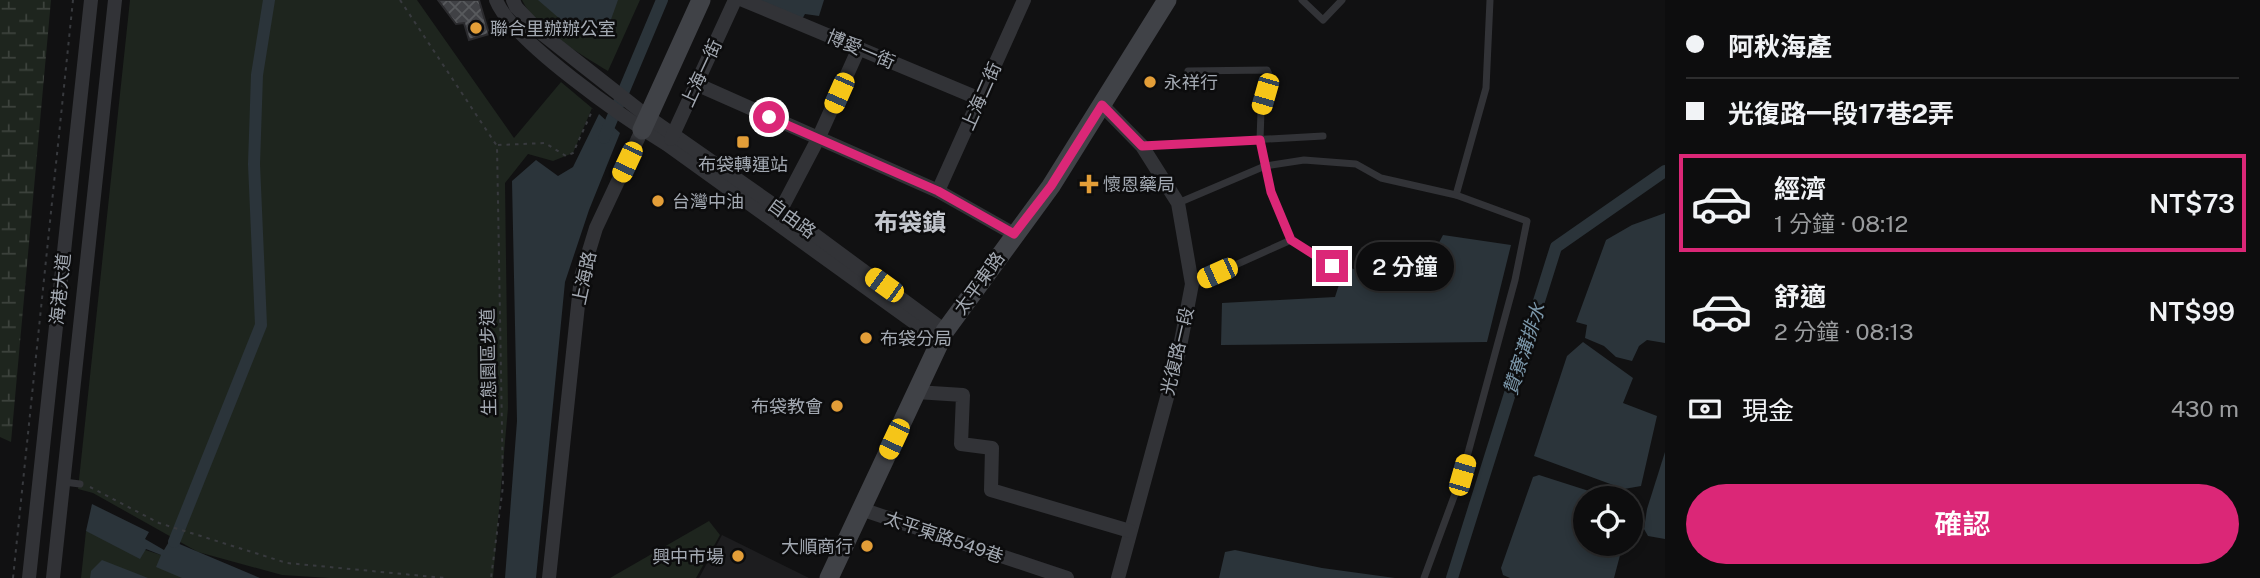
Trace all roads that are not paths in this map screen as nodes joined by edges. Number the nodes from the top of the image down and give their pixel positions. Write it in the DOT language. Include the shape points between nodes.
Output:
graph roads {
  1 [pos="91,0"];
  2 [pos="115,0"];
  3 [pos="496,0"];
  4 [pos="513,0"];
  5 [pos="701,0"];
  6 [pos="735,0"];
  7 [pos="743,0"];
  8 [pos="1024,0"];
  9 [pos="1167,0"];
  10 [pos="1302,0"];
  11 [pos="1342,0"];
  12 [pos="1490,0"];
  13 [pos="859,48"];
  14 [pos="1188,71"];
  15 [pos="694,89"];
  16 [pos="602,90"];
  17 [pos="980,99"];
  18 [pos="1102,105"];
  19 [pos="639,119"];
  20 [pos="1323,136"];
  21 [pos="671,139"];
  22 [pos="818,139"];
  23 [pos="1260,140"];
  24 [pos="1142,146"];
  25 [pos="1265,166"];
  26 [pos="938,191"];
  27 [pos="1456,195"];
  28 [pos="1178,203"];
  29 [pos="778,215"];
  30 [pos="1014,234"];
  31 [pos="1291,240"];
  32 [pos="1332,266"];
  33 [pos="1192,284"];
  34 [pos="943,336"];
  35 [pos="916,392"];
  36 [pos="63,482"];
  37 [pos="80,484"];
  38 [pos="861,509"];
  39 [pos="1130,531"];
  40 [pos="29,578"];
  41 [pos="53,578"];
  42 [pos="549,578"];
  43 [pos="829,578"];
  44 [pos="1067,578"];
  45 [pos="1118,578"];
  46 [pos="1424,578"];
  1 -- 40 [label="street, 海港大道"];
  2 -- 36 [label="street, 海港大道"];
  3 -- 16 [label="street" via="499,10 536,49"];
  4 -- 16 [label="street"];
  5 -- 19 [label="main road, 上海路"];
  6 -- 15 [label="street, 上海一街"];
  7 -- 13 [label="street, 博愛一街"];
  8 -- 17 [label="street, 上海二街"];
  9 -- 18 [label="main road, 太平東路"];
  10 -- 11 [label="lane" via="1323,20"];
  12 -- 27 [label="lane" via="1486,88"];
  13 -- 17 [label="street, 博愛一街"];
  13 -- 22 [label="street"];
  14 -- 23 [label="lane" via="1267,70 1270,77 1261,111"];
  15 -- 21 [label="street, 上海一街"];
  15 -- 22 [label="street"];
  16 -- 19 [label="street, 自由路"];
  17 -- 26 [label="street, 上海二街"];
  18 -- 24 [label="street, 光復路一段"];
  18 -- 30 [label="main road, 太平東路" via="1051,186"];
  19 -- 21 [label="street, 自由路"];
  19 -- 42 [label="street, 上海路" via="581,277"];
  20 -- 23 [label="lane"];
  21 -- 29 [label="street, 自由路"];
  22 -- 26 [label="street"];
  22 -- 29 [label="street"];
  23 -- 24 [label="lane"];
  23 -- 25 [label="lane"];
  24 -- 28 [label="street, 光復路一段"];
  25 -- 27 [label="lane" via="1304,159 1356,164 1381,178"];
  25 -- 28 [label="lane"];
  25 -- 31 [label="lane"];
  26 -- 30 [label="street"];
  27 -- 46 [label="lane" via="1527,221 1516,280 1462,475"];
  28 -- 33 [label="street, 光復路一段"];
  29 -- 34 [label="street, 自由路"];
  30 -- 34 [label="main road, 太平東路"];
  31 -- 32 [label="lane"];
  31 -- 33 [label="lane"];
  33 -- 39 [label="street, 光復路一段" via="1178,357"];
  34 -- 35 [label="main road, 太平東路"];
  35 -- 38 [label="main road, 太平東路"];
  35 -- 39 [label="street" via="963,396 961,444 992,448 991,490"];
  36 -- 37 [label="lane"];
  36 -- 41 [label="street, 海港大道"];
  38 -- 43 [label="main road, 太平東路"];
  38 -- 44 [label="street, 太平東路549巷"];
  39 -- 45 [label="street, 光復路一段"];
}
